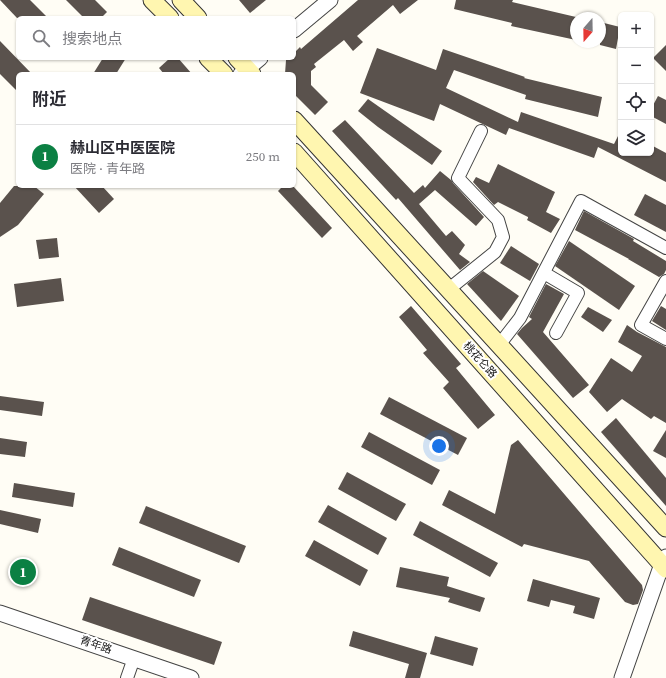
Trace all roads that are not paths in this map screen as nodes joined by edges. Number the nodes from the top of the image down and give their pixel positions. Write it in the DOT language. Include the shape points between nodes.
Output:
graph roads {
  1 [pos="152,0"];
  2 [pos="181,0"];
  3 [pos="330,0"];
  4 [pos="168,16"];
  5 [pos="196,16"];
  6 [pos="296,28"];
  7 [pos="210,60"];
  8 [pos="222,72"];
  9 [pos="296,122"];
  10 [pos="481,131"];
  11 [pos="296,154"];
  12 [pos="666,248"];
  13 [pos="544,273"];
  14 [pos="666,281"];
  15 [pos="449,289"];
  16 [pos="556,333"];
  17 [pos="666,339"];
  18 [pos="499,345"];
  19 [pos="666,528"];
  20 [pos="665,563"];
  21 [pos="0,613"];
  22 [pos="134,658"];
  23 [pos="127,678"];
  24 [pos="191,678"];
  25 [pos="622,678"];
  1 -- 4 [label="main road"];
  2 -- 5 [label="main road"];
  3 -- 6 [label="street"];
  7 -- 8 [label="main road"];
  9 -- 15 [label="main road"];
  10 -- 15 [label="street" via="458,178 498,220 503,237 495,252"];
  11 -- 20 [label="main road, 桃花仑路"];
  12 -- 13 [label="street" via="581,201"];
  13 -- 16 [label="street" via="578,294"];
  13 -- 18 [label="street" via="520,318"];
  14 -- 17 [label="street" via="641,325"];
  15 -- 18 [label="main road"];
  18 -- 19 [label="main road"];
  20 -- 25 [label="street"];
  21 -- 22 [label="street, 青年路"];
  22 -- 23 [label="street"];
  22 -- 24 [label="street, 青年路"];
}
